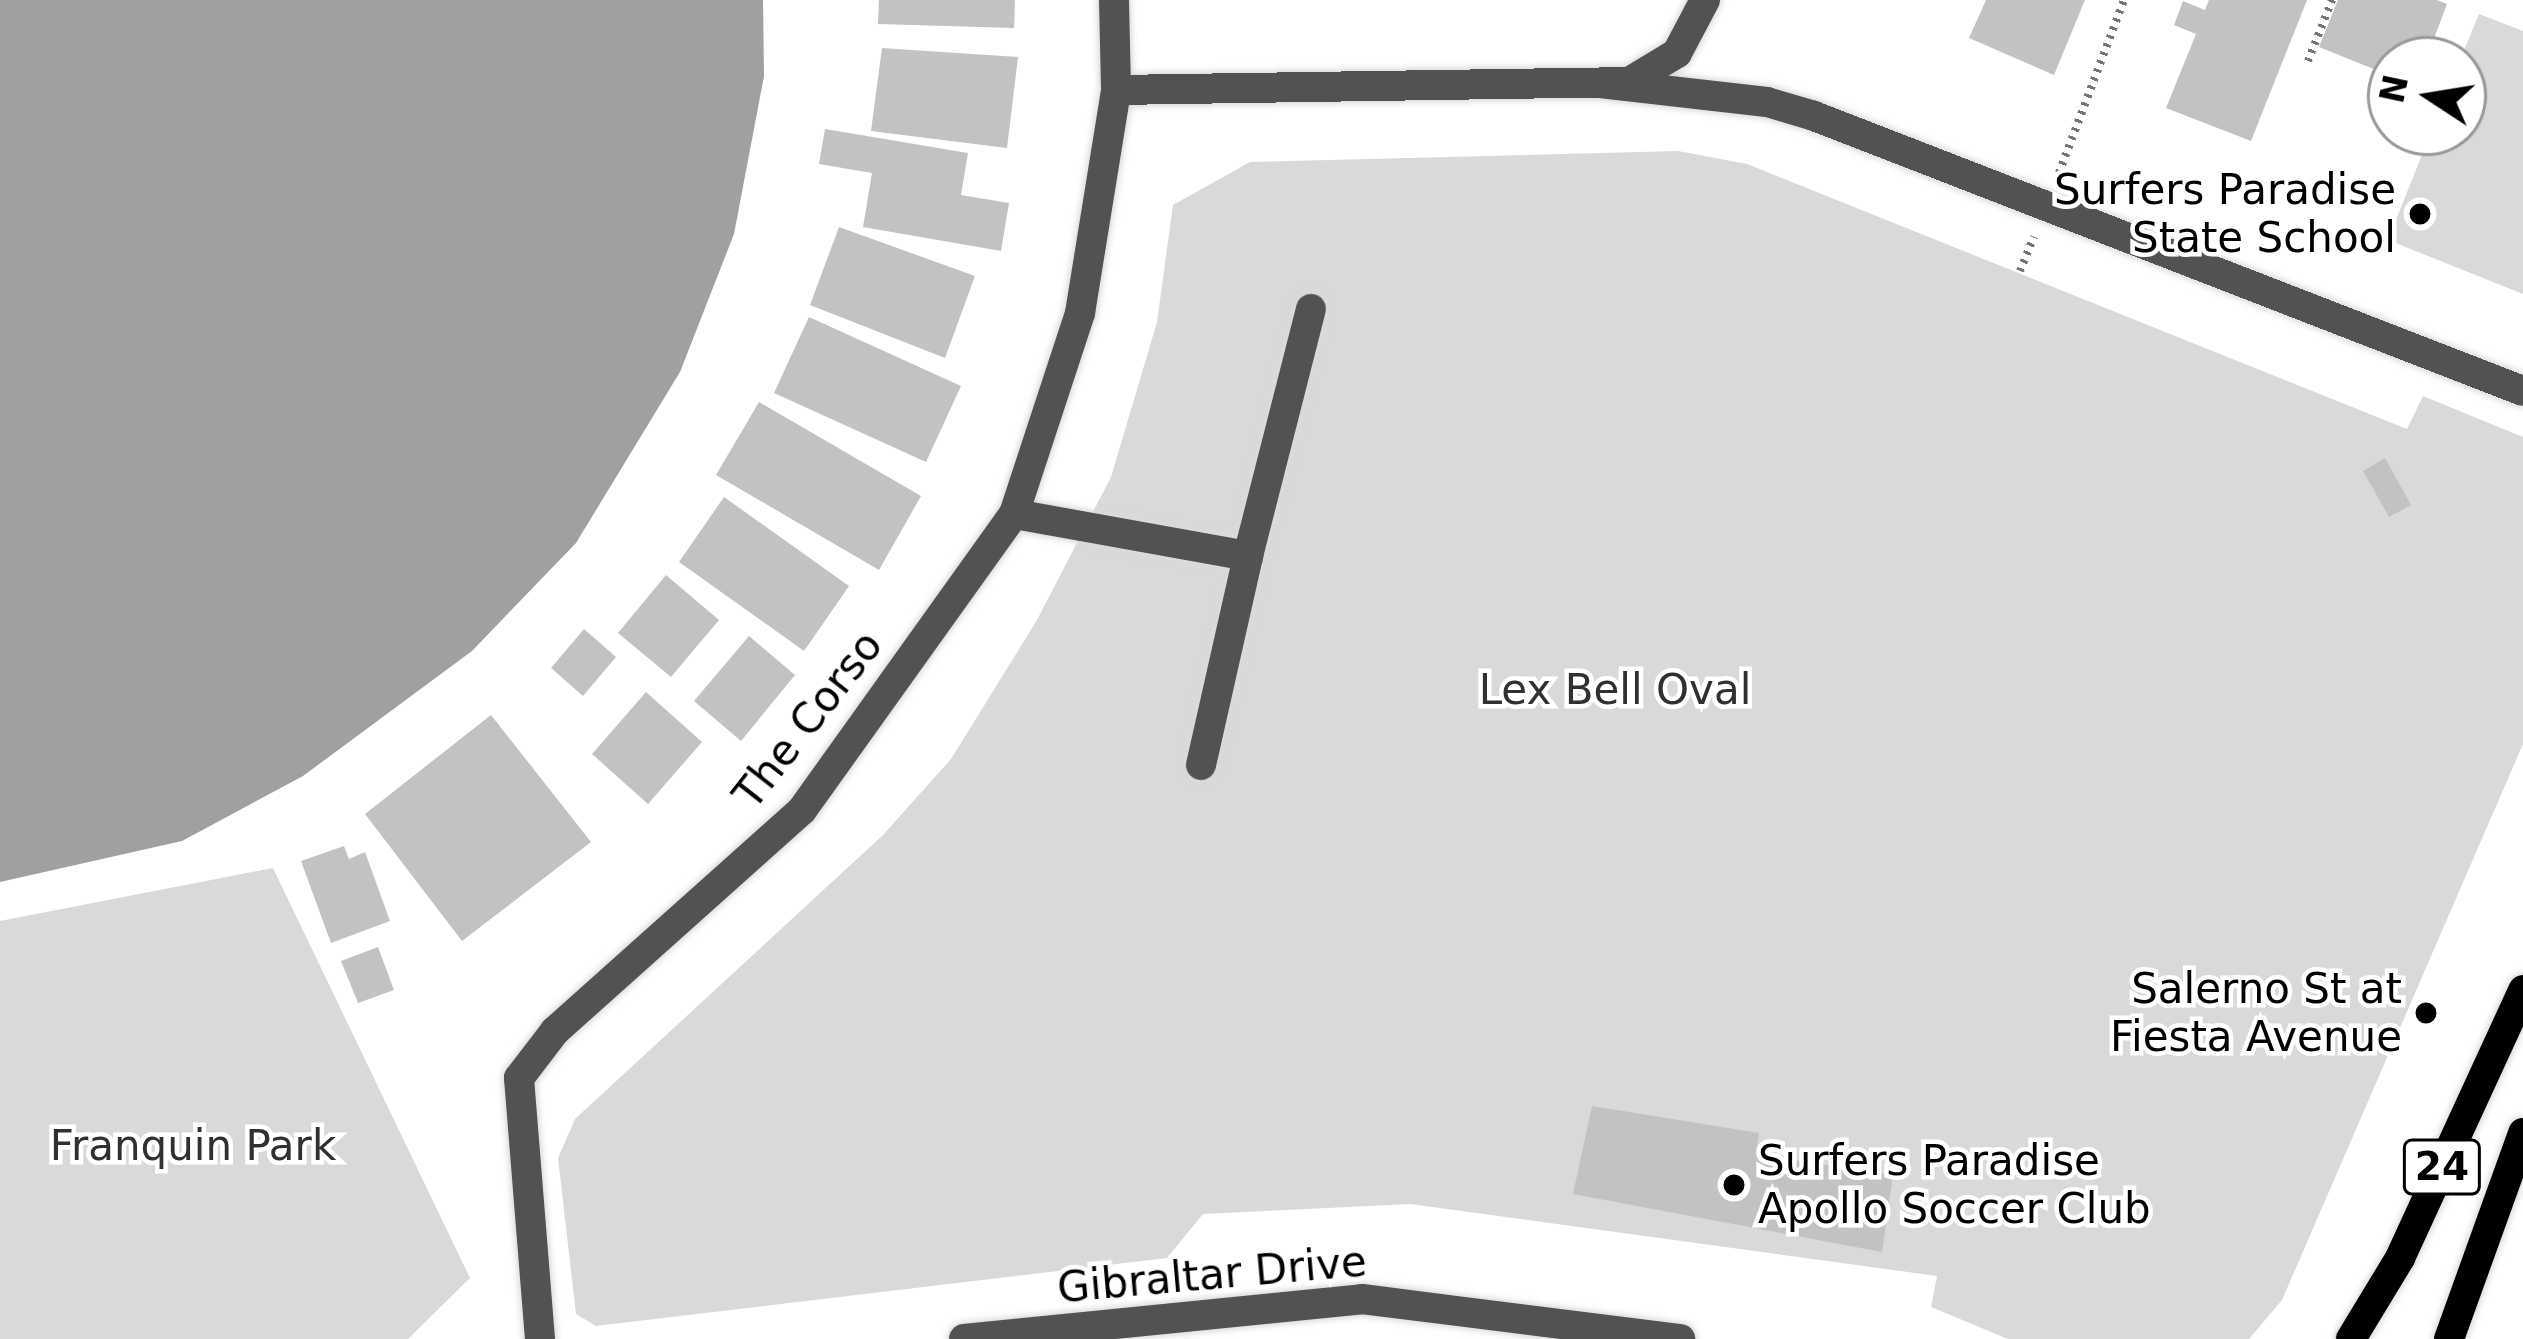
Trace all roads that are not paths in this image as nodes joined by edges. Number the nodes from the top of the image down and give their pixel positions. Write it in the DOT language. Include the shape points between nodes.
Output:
graph roads {
  1 [pos="1114,0"];
  2 [pos="1705,0"];
  3 [pos="1600,83"];
  4 [pos="1116,90"];
  5 [pos="1311,309"];
  6 [pos="2523,391"];
  7 [pos="1015,514"];
  8 [pos="1248,556"];
  9 [pos="1201,765"];
  10 [pos="2523,990"];
  11 [pos="2523,1133"];
  12 [pos="540,1339"];
  13 [pos="964,1339"];
  14 [pos="1680,1339"];
  15 [pos="2351,1339"];
  16 [pos="2449,1339"];
  1 -- 4 [label="street, The Corso"];
  2 -- 3 [label="street" via="1692,32 1658,70"];
  3 -- 4 [label="street"];
  3 -- 6 [label="street" via="1768,102"];
  4 -- 7 [label="street, The Corso" via="1080,313"];
  5 -- 8 [label="street"];
  7 -- 8 [label="street"];
  7 -- 12 [label="street, The Corso" via="802,810 555,1031 519,1078"];
  8 -- 9 [label="street"];
  10 -- 15 [label="main road, 24" via="2400,1258"];
  11 -- 16 [label="main road, 24"];
  13 -- 14 [label="street, Gibraltar Drive" via="1362,1299"];
}
